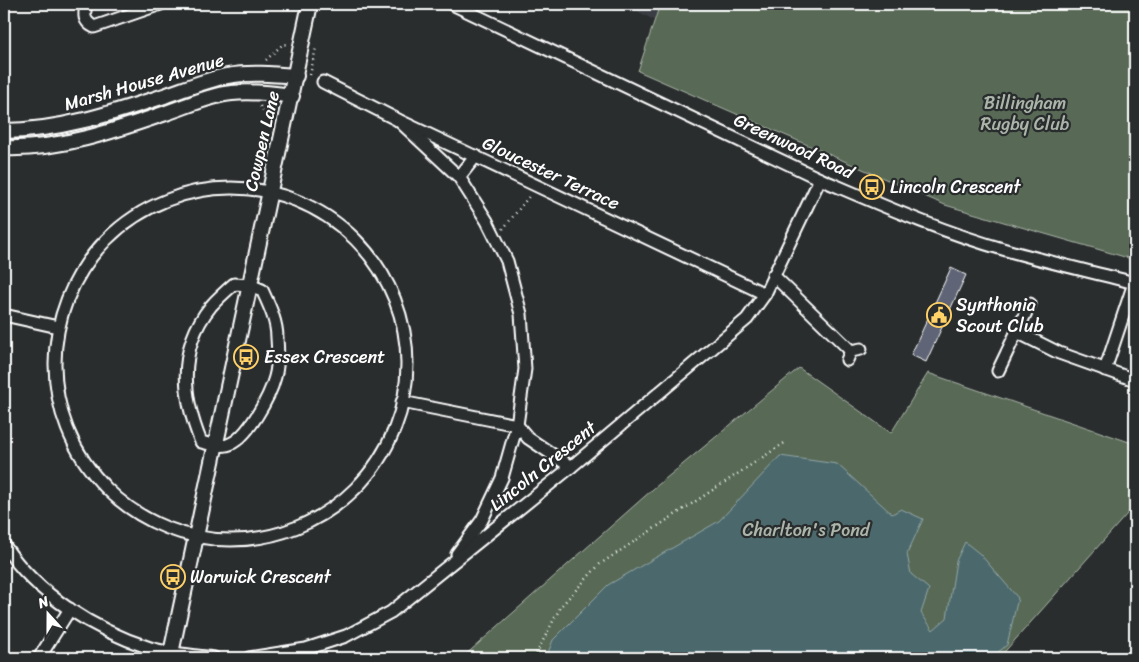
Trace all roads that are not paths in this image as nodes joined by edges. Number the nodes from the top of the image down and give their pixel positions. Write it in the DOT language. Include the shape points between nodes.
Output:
graph roads {
  1 [pos="86,4"];
  2 [pos="161,4"];
  3 [pos="452,4"];
  4 [pos="310,7"];
  5 [pos="296,76"];
  6 [pos="322,82"];
  7 [pos="292,96"];
  8 [pos="398,120"];
  9 [pos="4,131"];
  10 [pos="4,148"];
  11 [pos="476,156"];
  12 [pos="459,177"];
  13 [pos="820,179"];
  14 [pos="270,192"];
  15 [pos="773,275"];
  16 [pos="1135,283"];
  17 [pos="250,286"];
  18 [pos="764,294"];
  19 [pos="1030,304"];
  20 [pos="4,315"];
  21 [pos="58,327"];
  22 [pos="1017,332"];
  23 [pos="853,353"];
  24 [pos="1106,370"];
  25 [pos="998,371"];
  26 [pos="1135,380"];
  27 [pos="402,402"];
  28 [pos="517,424"];
  29 [pos="216,446"];
  30 [pos="571,467"];
  31 [pos="196,535"];
  32 [pos="4,545"];
  33 [pos="4,557"];
  34 [pos="446,567"];
  35 [pos="34,581"];
  36 [pos="70,609"];
  37 [pos="307,654"];
  38 [pos="171,656"];
  39 [pos="39,658"];
  40 [pos="214,658"];
  41 [pos="249,658"];
  1 -- 2 [label="street" via="84,16 94,27"];
  3 -- 13 [label="street, Greenwood Road"];
  4 -- 5 [label="street, Cowpen Lane"];
  5 -- 7 [label="street, Cowpen Lane"];
  5 -- 9 [label="street, Marsh House Avenue" via="261,74 207,80 93,118 64,125"];
  6 -- 8 [label="street, Gloucester Terrace"];
  7 -- 10 [label="street, Marsh House Avenue" via="260,91 229,93 65,143"];
  7 -- 14 [label="street, Cowpen Lane"];
  8 -- 11 [label="street, Gloucester Terrace"];
  8 -- 12 [label="street"];
  11 -- 12 [label="street"];
  11 -- 18 [label="street, Gloucester Terrace"];
  12 -- 28 [label="street" via="507,261 521,314 526,369"];
  13 -- 15 [label="street, Lincoln Crescent"];
  13 -- 16 [label="street, Greenwood Road" via="1005,250"];
  14 -- 17 [label="street, Cowpen Lane"];
  14 -- 21 [label="street" via="229,186 204,189 172,198 127,221 106,239 81,273"];
  14 -- 27 [label="street" via="319,212 349,235 377,266 394,298 406,342"];
  15 -- 18 [label="street, Lincoln Crescent"];
  15 -- 23 [label="street"];
  16 -- 24 [label="street"];
  17 -- 29 [label="street, Cowpen Lane"];
  17 -- 29 [label="street" via="262,290 271,310 277,336 275,376 261,411 244,433 229,445"];
  17 -- 29 [label="street" via="234,284 211,306 194,336 186,368 190,417 201,442"];
  18 -- 30 [label="street, Lincoln Crescent" via="748,319"];
  19 -- 22 [label="street"];
  20 -- 21 [label="street"];
  21 -- 31 [label="street" via="56,368 64,419 88,465 117,498 143,517 170,529"];
  22 -- 24 [label="street" via="1059,353"];
  22 -- 25 [label="street"];
  24 -- 26 [label="street"];
  27 -- 28 [label="street"];
  27 -- 31 [label="street" via="394,432 377,464 352,493 324,516 291,531 261,537 216,539"];
  28 -- 30 [label="street" via="528,438"];
  28 -- 34 [label="street" via="502,478 482,520"];
  29 -- 31 [label="street, Cowpen Lane"];
  30 -- 34 [label="street, Lincoln Crescent"];
  31 -- 38 [label="street, Cowpen Lane"];
  32 -- 35 [label="street"];
  33 -- 35 [label="street"];
  34 -- 37 [label="street, Lincoln Crescent" via="391,612"];
  35 -- 36 [label="street"];
  36 -- 38 [label="street" via="107,632"];
  36 -- 39 [label="street"];
  37 -- 41 [label="street, Lincoln Crescent"];
  38 -- 40 [label="street"];
}
